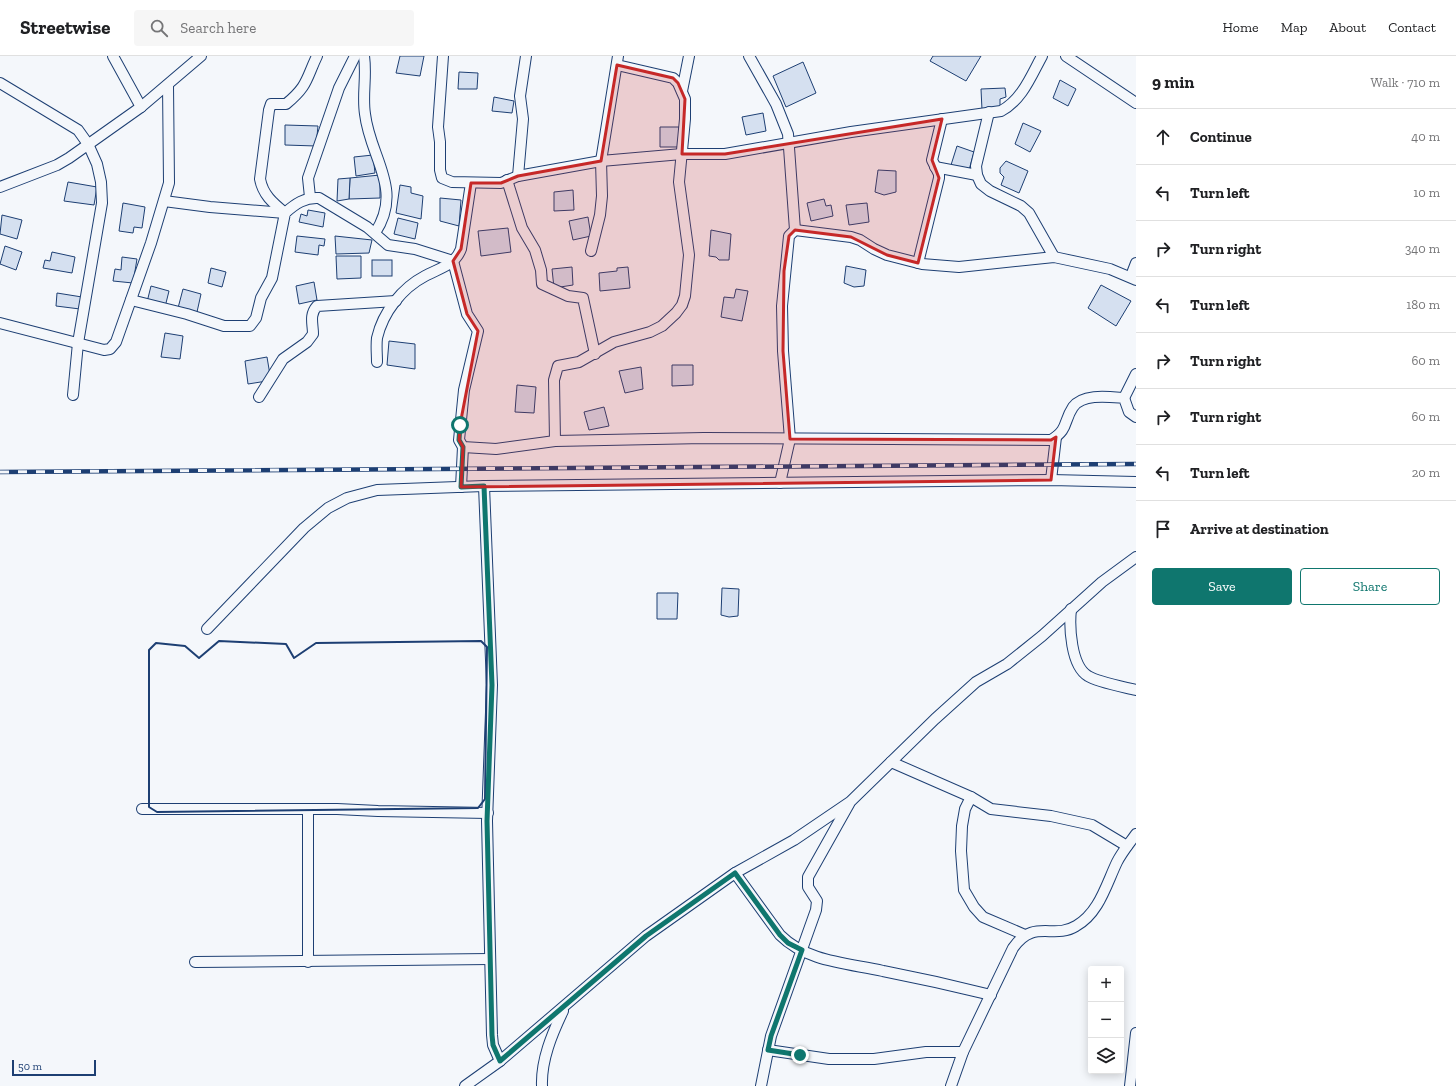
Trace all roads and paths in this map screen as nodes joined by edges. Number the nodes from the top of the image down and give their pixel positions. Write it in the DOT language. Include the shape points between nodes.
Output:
graph roads {
  1 [pos="113,56"];
  2 [pos="200,56"];
  3 [pos="317,56"];
  4 [pos="355,56"];
  5 [pos="364,56"];
  6 [pos="443,56"];
  7 [pos="526,56"];
  8 [pos="688,56"];
  9 [pos="749,56"];
  10 [pos="1042,56"];
  11 [pos="1066,56"];
  12 [pos="618,61"];
  13 [pos="0,83"];
  14 [pos="168,85"];
  15 [pos="682,91"];
  16 [pos="1136,103"];
  17 [pos="140,107"];
  18 [pos="989,112"];
  19 [pos="942,119"];
  20 [pos="789,143"];
  21 [pos="88,144"];
  22 [pos="682,154"];
  23 [pos="601,161"];
  24 [pos="935,168"];
  25 [pos="977,175"];
  26 [pos="518,176"];
  27 [pos="507,180"];
  28 [pos="471,183"];
  29 [pos="0,187"];
  30 [pos="310,197"];
  31 [pos="164,201"];
  32 [pos="285,213"];
  33 [pos="796,230"];
  34 [pos="375,233"];
  35 [pos="591,251"];
  36 [pos="1054,258"];
  37 [pos="453,261"];
  38 [pos="918,263"];
  39 [pos="1136,263"];
  40 [pos="1133,278"];
  41 [pos="131,300"];
  42 [pos="396,301"];
  43 [pos="0,322"];
  44 [pos="78,343"];
  45 [pos="595,354"];
  46 [pos="377,362"];
  47 [pos="1136,374"];
  48 [pos="73,395"];
  49 [pos="259,397"];
  50 [pos="1124,398"];
  51 [pos="1136,417"];
  52 [pos="1056,437"];
  53 [pos="790,439"];
  54 [pos="556,441"];
  55 [pos="463,447"];
  56 [pos="1051,480"];
  57 [pos="1136,482"];
  58 [pos="780,483"];
  59 [pos="484,486"];
  60 [pos="461,487"];
  61 [pos="1136,557"];
  62 [pos="1071,609"];
  63 [pos="207,629"];
  64 [pos="1136,690"];
  65 [pos="891,762"];
  66 [pos="971,797"];
  67 [pos="850,802"];
  68 [pos="142,809"];
  69 [pos="308,809"];
  70 [pos="488,813"];
  71 [pos="1136,834"];
  72 [pos="1126,846"];
  73 [pos="735,873"];
  74 [pos="1025,935"];
  75 [pos="802,950"];
  76 [pos="490,959"];
  77 [pos="195,962"];
  78 [pos="308,962"];
  79 [pos="991,995"];
  80 [pos="564,1007"];
  81 [pos="1136,1033"];
  82 [pos="768,1050"];
  83 [pos="964,1052"];
  84 [pos="500,1061"];
  85 [pos="465,1086"];
  86 [pos="542,1086"];
  87 [pos="761,1086"];
  88 [pos="951,1086"];
  89 [pos="1130,1086"];
  1 -- 17 [label="street"];
  2 -- 14 [label="street"];
  3 -- 32 [label="street" via="302,89 286,104 271,104 269,110 260,179 262,189 271,202"];
  4 -- 30 [label="street" via="339,88 308,178"];
  5 -- 34 [label="street" via="365,114 371,144 387,186 381,224"];
  6 -- 28 [label="street" via="438,127 440,170 442,178 447,181"];
  7 -- 26 [label="street" via="520,96 523,119"];
  8 -- 15 [label="street"];
  9 -- 20 [label="street" via="776,104 786,126"];
  10 -- 18 [label="street" via="1022,92 1010,106 1001,111"];
  11 -- 16 [label="street"];
  12 -- 15 [label="street" via="673,78"];
  12 -- 23 [label="street"];
  13 -- 21 [label="street" via="78,130"];
  14 -- 17 [label="street"];
  14 -- 31 [label="street" via="170,160 169,183"];
  15 -- 22 [label="street" via="685,99"];
  17 -- 21 [label="street"];
  18 -- 19 [label="street"];
  18 -- 25 [label="street" via="976,166"];
  19 -- 20 [label="street"];
  19 -- 24 [label="street" via="932,160"];
  20 -- 22 [label="street" via="725,154"];
  20 -- 33 [label="street"];
  21 -- 29 [label="street" via="57,165"];
  21 -- 44 [label="street" via="97,164 102,203"];
  22 -- 23 [label="street"];
  22 -- 45 [label="street" via="679,182 689,255 682,305 662,326 614,342"];
  23 -- 26 [label="street"];
  23 -- 35 [label="street" via="601,208"];
  24 -- 25 [label="street"];
  24 -- 38 [label="street" via="939,178"];
  25 -- 36 [label="street" via="981,184 990,192 1021,206 1029,213"];
  26 -- 27 [label="street"];
  27 -- 28 [label="street" via="501,183"];
  27 -- 45 [label="street" via="522,228 541,270 542,284 568,296 583,298"];
  28 -- 37 [label="street" via="461,248"];
  30 -- 32 [label="street"];
  30 -- 34 [label="street" via="319,198"];
  31 -- 32 [label="street"];
  31 -- 41 [label="street"];
  32 -- 41 [label="street" via="272,278 261,298 256,318 250,326 224,326"];
  33 -- 38 [label="street" via="851,237 888,255"];
  33 -- 53 [label="street" via="789,236 782,306"];
  34 -- 37 [label="street" via="388,245 415,249"];
  36 -- 38 [label="street" via="959,267"];
  36 -- 40 [label="street" via="1110,269"];
  37 -- 42 [label="street" via="416,281 400,294"];
  37 -- 55 [label="street" via="467,314 478,331 464,390 459,440"];
  39 -- 40 [label="street"];
  41 -- 44 [label="street" via="116,342 110,349 104,350"];
  42 -- 46 [label="street" via="383,322 378,338"];
  42 -- 49 [label="street" via="317,306 313,311 313,334 307,342 283,359"];
  43 -- 44 [label="street"];
  44 -- 48 [label="street"];
  45 -- 54 [label="street" via="579,362 558,366 556,370"];
  47 -- 50 [label="street"];
  50 -- 51 [label="street" via="1129,412"];
  50 -- 52 [label="street" via="1087,399 1074,406 1062,433"];
  52 -- 53 [label="street" via="1051,440"];
  52 -- 56 [label="street"];
  53 -- 54 [label="street"];
  53 -- 58 [label="street"];
  54 -- 55 [label="street" via="496,449"];
  55 -- 60 [label="street"];
  56 -- 57 [label="street"];
  56 -- 58 [label="street"];
  58 -- 59 [label="street"];
  59 -- 60 [label="street"];
  59 -- 70 [label="street" via="492,685"];
  60 -- 63 [label="street" via="377,490 346,498 328,508 304,528"];
  61 -- 62 [label="street"];
  62 -- 64 [label="street" via="1072,638 1081,671 1089,677"];
  62 -- 65 [label="street" via="1007,664 976,682"];
  65 -- 66 [label="street"];
  65 -- 67 [label="street"];
  66 -- 72 [label="street" via="991,809 1051,816 1092,825"];
  66 -- 74 [label="street" via="965,809 962,826 964,890 983,917"];
  67 -- 73 [label="street" via="794,840"];
  67 -- 75 [label="street" via="808,877 808,887 817,901"];
  68 -- 69 [label="street"];
  69 -- 70 [label="street"];
  69 -- 78 [label="street"];
  70 -- 76 [label="street"];
  71 -- 72 [label="street"];
  72 -- 74 [label="street" via="1097,905 1086,920 1074,927 1040,930"];
  73 -- 75 [label="street" via="780,935 788,943"];
  73 -- 80 [label="street" via="646,936"];
  74 -- 79 [label="street" via="1013,948"];
  75 -- 79 [label="street" via="831,962"];
  75 -- 82 [label="street"];
  76 -- 78 [label="street"];
  76 -- 84 [label="street" via="492,1035"];
  77 -- 78 [label="street"];
  79 -- 83 [label="street"];
  80 -- 84 [label="street"];
  80 -- 86 [label="street" via="552,1034"];
  81 -- 89 [label="street"];
  82 -- 83 [label="street" via="829,1059 874,1059 926,1052"];
  82 -- 87 [label="street"];
  83 -- 88 [label="street"];
  84 -- 85 [label="street"];
}
